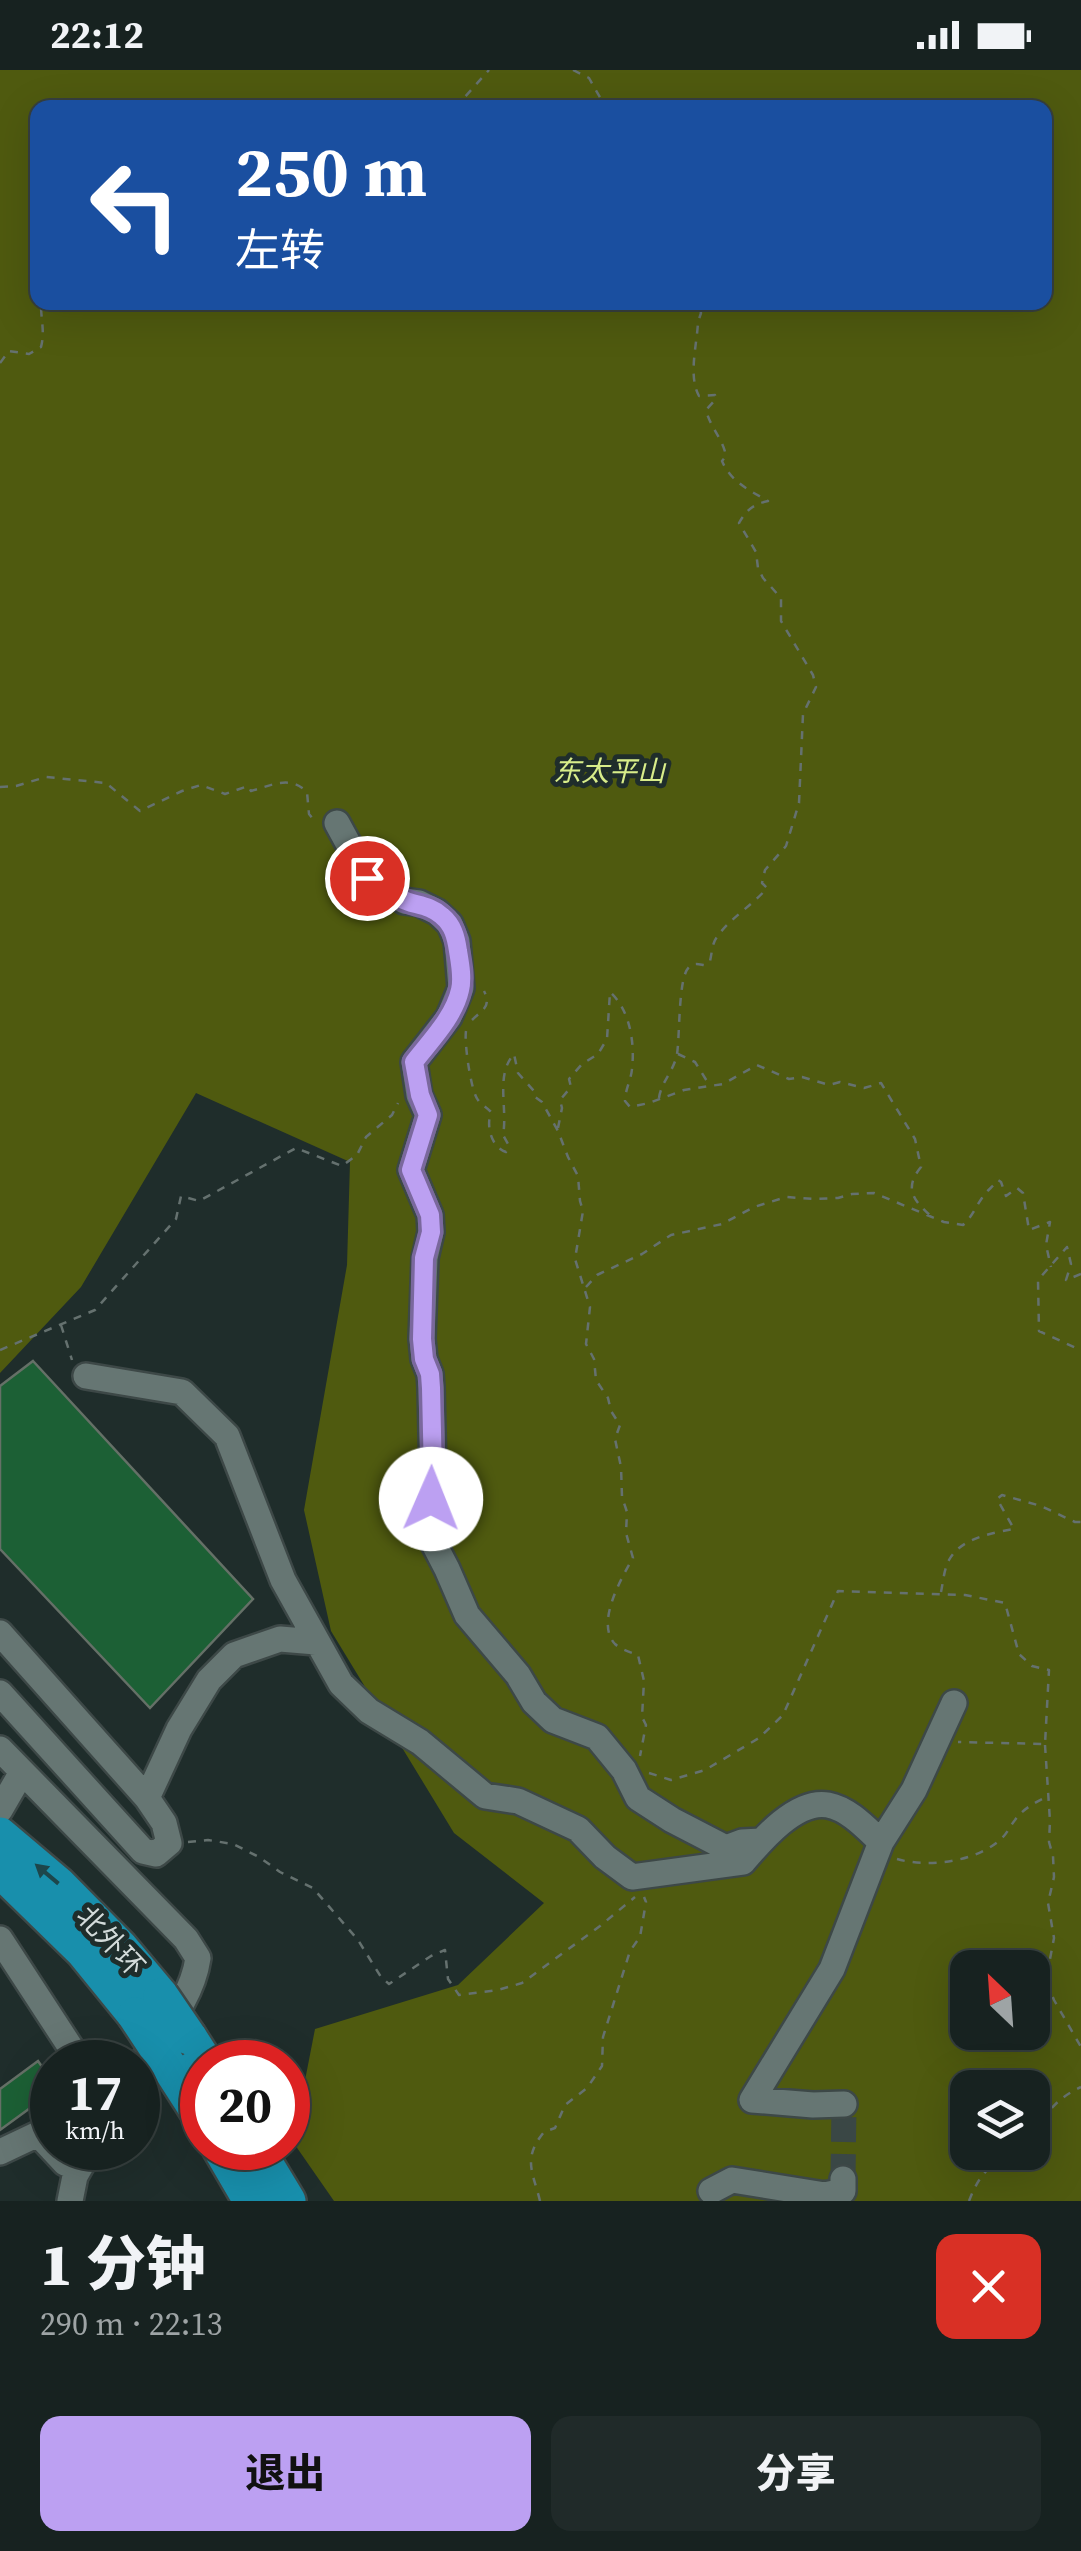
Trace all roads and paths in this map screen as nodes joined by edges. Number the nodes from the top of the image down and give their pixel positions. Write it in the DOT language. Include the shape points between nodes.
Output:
graph roads {
  1 [pos="489,70"];
  2 [pos="573,70"];
  3 [pos="463,100"];
  4 [pos="601,100"];
  5 [pos="41,310"];
  6 [pos="701,310"];
  7 [pos="0,363"];
  8 [pos="0,787"];
  9 [pos="337,824"];
  10 [pos="461,980"];
  11 [pos="677,1053"];
  12 [pos="416,1075"];
  13 [pos="710,1086"];
  14 [pos="659,1098"];
  15 [pos="558,1131"];
  16 [pos="933,1218"];
  17 [pos="1051,1267"];
  18 [pos="1081,1274"];
  19 [pos="585,1288"];
  20 [pos="60,1324"];
  21 [pos="1081,1348"];
  22 [pos="0,1350"];
  23 [pos="86,1376"];
  24 [pos="1081,1522"];
  25 [pos="940,1594"];
  26 [pos="0,1633"];
  27 [pos="316,1642"];
  28 [pos="0,1693"];
  29 [pos="954,1703"];
  30 [pos="936,1742"];
  31 [pos="1044,1744"];
  32 [pos="0,1749"];
  33 [pos="640,1756"];
  34 [pos="22,1772"];
  35 [pos="644,1772"];
  36 [pos="1046,1797"];
  37 [pos="147,1798"];
  38 [pos="0,1810"];
  39 [pos="0,1835"];
  40 [pos="761,1841"];
  41 [pos="881,1842"];
  42 [pos="166,1846"];
  43 [pos="0,1870"];
  44 [pos="0,1940"];
  45 [pos="148,2006"];
  46 [pos="67,2040"];
  47 [pos="1081,2048"];
  48 [pos="175,2058"];
  49 [pos="1081,2087"];
  50 [pos="844,2104"];
  51 [pos="1050,2107"];
  52 [pos="30,2138"];
  53 [pos="0,2152"];
  54 [pos="81,2170"];
  55 [pos="233,2170"];
  56 [pos="269,2170"];
  57 [pos="986,2170"];
  58 [pos="843,2178"];
  59 [pos="711,2192"];
  60 [pos="70,2201"];
  61 [pos="251,2201"];
  62 [pos="288,2201"];
  63 [pos="540,2201"];
  64 [pos="968,2201"];
  1 -- 3 [label="path"];
  2 -- 4 [label="path" via="589,78"];
  5 -- 7 [label="path" via="41,347 29,354 9,351"];
  6 -- 11 [label="path" via="692,380 699,396 716,399 706,410 724,444 726,472 768,501 738,522 763,578 781,598 780,621 816,686 804,714 799,803 786,846 765,870 765,892 715,939 710,961 689,967 682,979"];
  8 -- 9 [label="path" via="46,778 106,782 140,811 202,785 225,794 298,782 308,792 308,814 316,824"];
  9 -- 10 [label="street" via="367,878 450,924"];
  10 -- 12 [label="street" via="449,1017 414,1062"];
  10 -- 15 [label="path" via="483,990 488,1004 471,1020 465,1041 475,1092 491,1112 495,1146 506,1152 502,1082 514,1054 518,1073"];
  11 -- 13 [label="path" via="695,1062"];
  11 -- 14 [label="path"];
  12 -- 20 [label="path" via="392,1115 342,1166 296,1148 199,1201 181,1196 176,1219 94,1310"];
  12 -- 40 [label="street" via="428,1115 411,1170 430,1215 422,1339 431,1388 433,1542 467,1615 534,1702 553,1720 597,1737 638,1798 726,1848"];
  13 -- 14 [label="path"];
  13 -- 16 [label="path" via="757,1064 789,1079 864,1088 881,1083 915,1139 920,1167 911,1190"];
  14 -- 15 [label="path" via="630,1106 625,1101 632,1070 629,1024 610,992 607,1039 568,1079"];
  15 -- 19 [label="path" via="578,1176 583,1211 575,1259"];
  16 -- 17 [label="path" via="963,1225 998,1180 1006,1196 1017,1188 1023,1192 1029,1230 1050,1222"];
  16 -- 19 [label="path" via="874,1193 786,1198 672,1235"];
  17 -- 18 [label="path" via="1067,1248 1066,1280"];
  17 -- 21 [label="path" via="1038,1280 1039,1332"];
  19 -- 33 [label="path" via="586,1344 620,1425 614,1439 633,1558 614,1590 610,1633 615,1644 638,1655 646,1725"];
  20 -- 22 [label="path"];
  20 -- 23 [label="path" via="74,1364"];
  23 -- 27 [label="street" via="182,1392 227,1436 282,1580"];
  24 -- 25 [label="path" via="1002,1495 997,1499 1014,1530 960,1548 948,1561"];
  25 -- 31 [label="path" via="1005,1603 1018,1654 1049,1670"];
  25 -- 35 [label="path" via="838,1591 783,1715 760,1738 706,1770 672,1780"];
  26 -- 37 [label="street"];
  27 -- 37 [label="street" via="280,1639 234,1654 208,1680"];
  27 -- 40 [label="street" via="341,1684 368,1711 420,1742 486,1796 518,1801 578,1829 632,1877 743,1862"];
  28 -- 42 [label="street" via="143,1851 156,1854"];
  29 -- 30 [label="street"];
  30 -- 31 [label="path"];
  30 -- 41 [label="street"];
  31 -- 47 [label="path" via="1054,1877 1046,1980"];
  32 -- 34 [label="street"];
  34 -- 38 [label="street"];
  34 -- 48 [label="street" via="198,1958"];
  36 -- 41 [label="path" via="1029,1806 1003,1838 972,1856 909,1862"];
  37 -- 42 [label="street" via="164,1824"];
  45 -- 39 [label="highway, 北外环, one-way" via="120,1947"];
  40 -- 41 [label="street" via="794,1812 826,1804"];
  41 -- 50 [label="street" via="832,1969 752,2100"];
  42 -- 63 [label="path" via="233,1844 314,1888 389,1984 445,1950 448,1979 459,1995 522,1983 635,1898 639,1886 646,1902 643,1924 608,2021 602,2066 530,2154"];
  43 -- 45 [label="highway, 北外环"];
  44 -- 46 [label="street"];
  45 -- 48 [label="highway, 北外环, bridge"];
  49 -- 51 [label="path"];
  52 -- 53 [label="street"];
  54 -- 60 [label="street"];
  55 -- 61 [label="highway"];
  56 -- 62 [label="highway"];
  57 -- 64 [label="path"];
  58 -- 59 [label="street" via="843,2192 825,2195 732,2180"];
}
